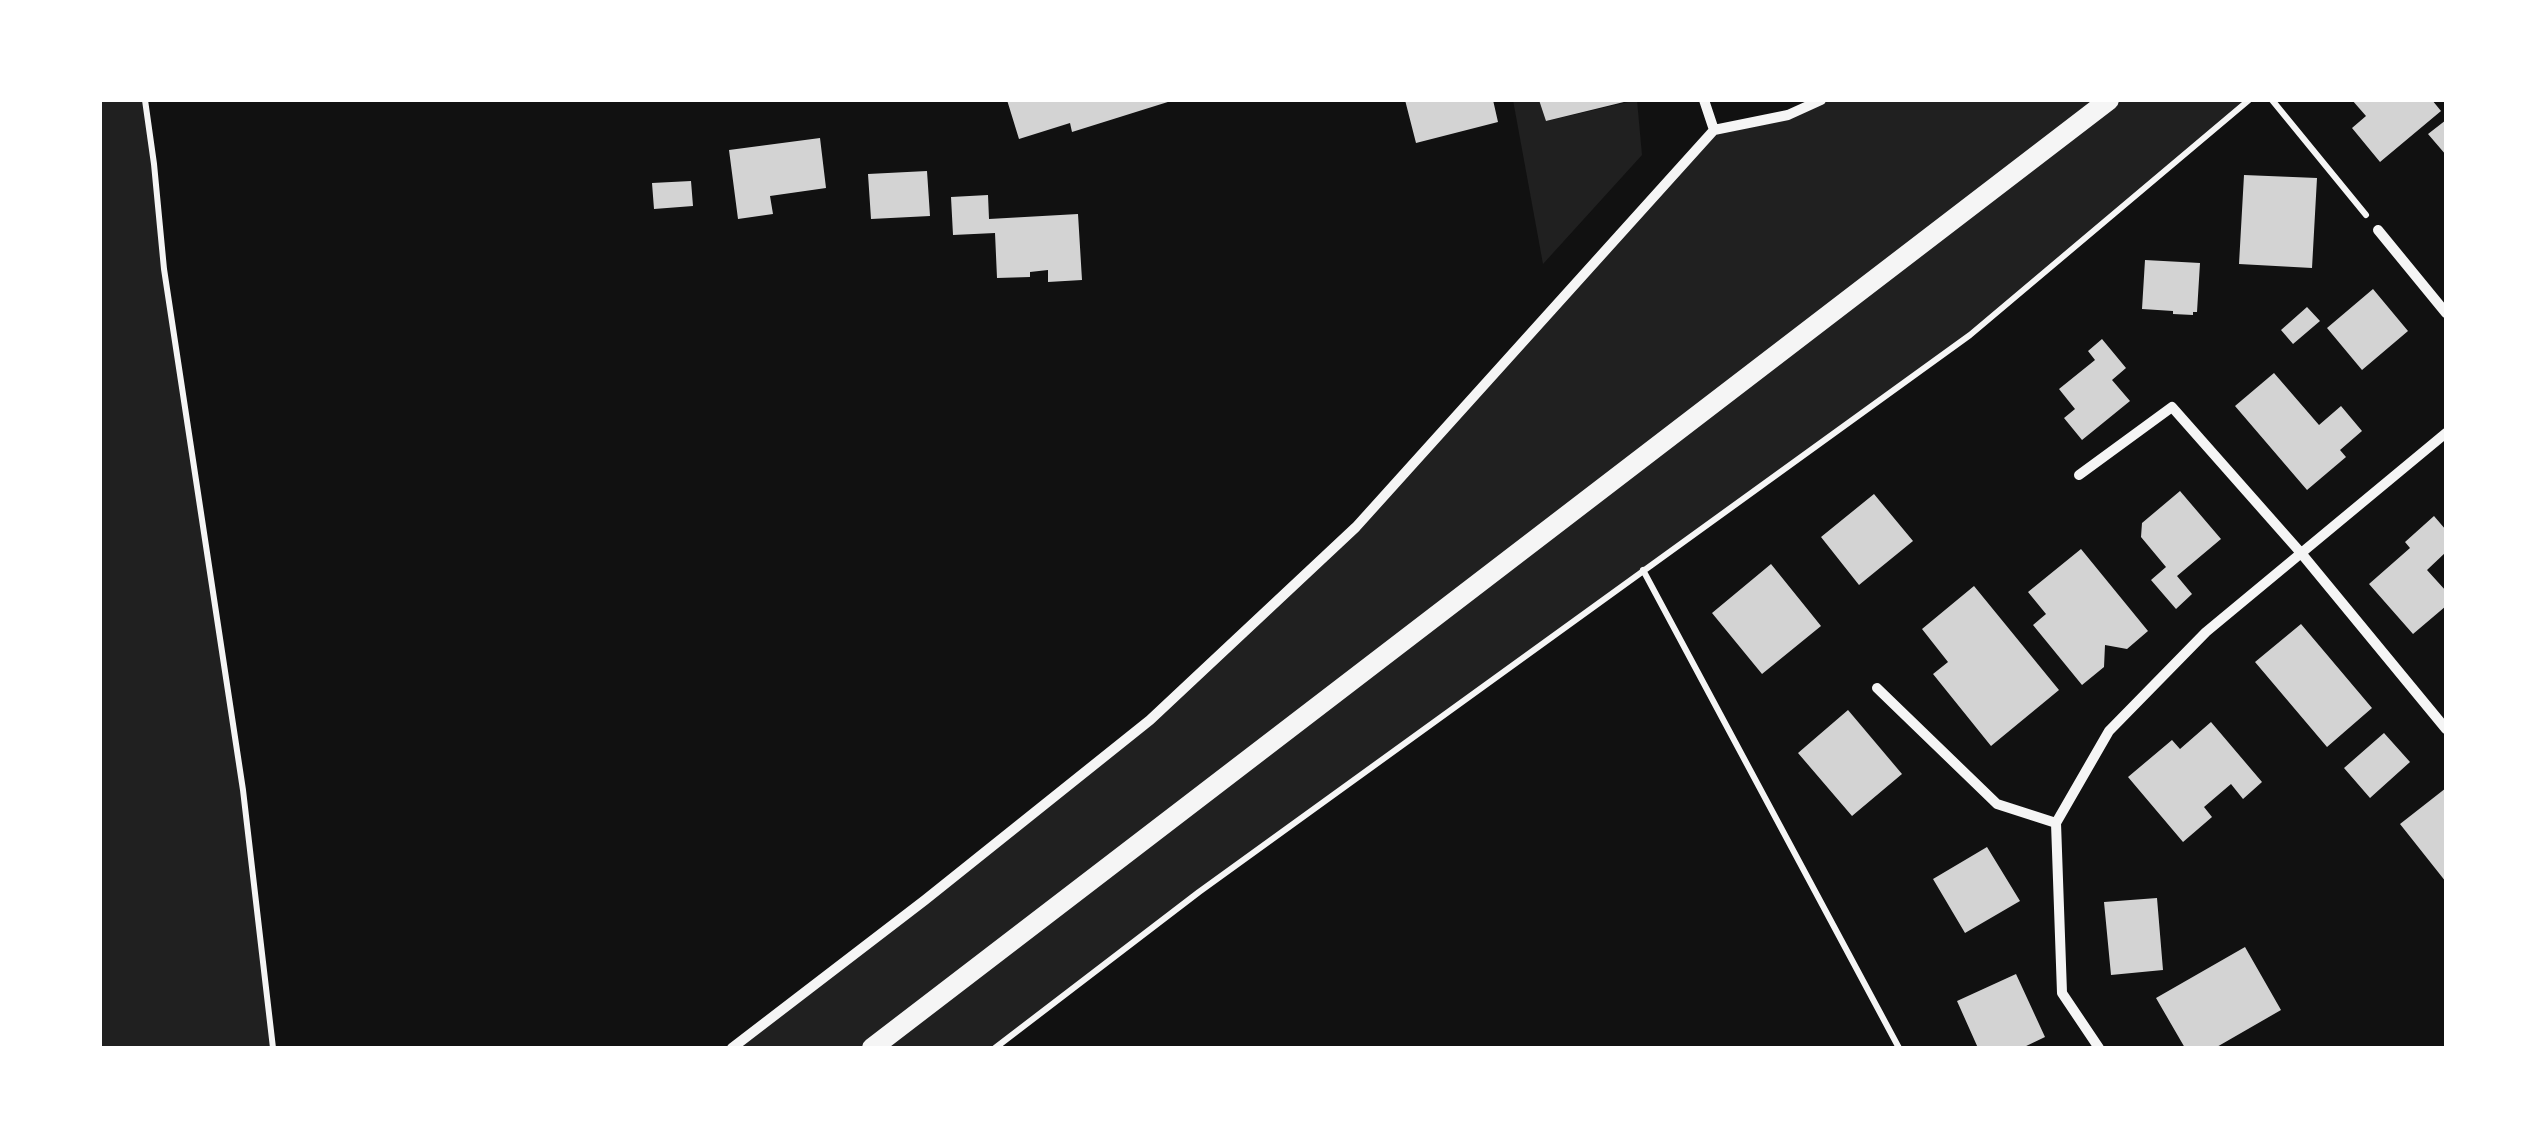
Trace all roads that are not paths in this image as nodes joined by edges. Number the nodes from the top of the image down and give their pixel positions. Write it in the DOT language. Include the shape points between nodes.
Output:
graph roads {
  1 [pos="1704,100"];
  2 [pos="1821,100"];
  3 [pos="2109,100"];
  4 [pos="1714,130"];
  5 [pos="2378,230"];
  6 [pos="2446,313"];
  7 [pos="2446,433"];
  8 [pos="2080,474"];
  9 [pos="2301,553"];
  10 [pos="1877,688"];
  11 [pos="2446,729"];
  12 [pos="2056,823"];
  13 [pos="732,1048"];
  14 [pos="872,1048"];
  15 [pos="2098,1048"];
  1 -- 4 [label="street"];
  2 -- 4 [label="street" via="1788,115"];
  3 -- 14 [label="main road"];
  4 -- 13 [label="street" via="1356,528 1150,720"];
  5 -- 6 [label="street"];
  7 -- 9 [label="street"];
  8 -- 9 [label="street" via="2172,407"];
  9 -- 11 [label="street"];
  9 -- 12 [label="street" via="2206,632 2109,731"];
  10 -- 12 [label="street" via="1997,804"];
  12 -- 15 [label="street" via="2062,994"];
}
